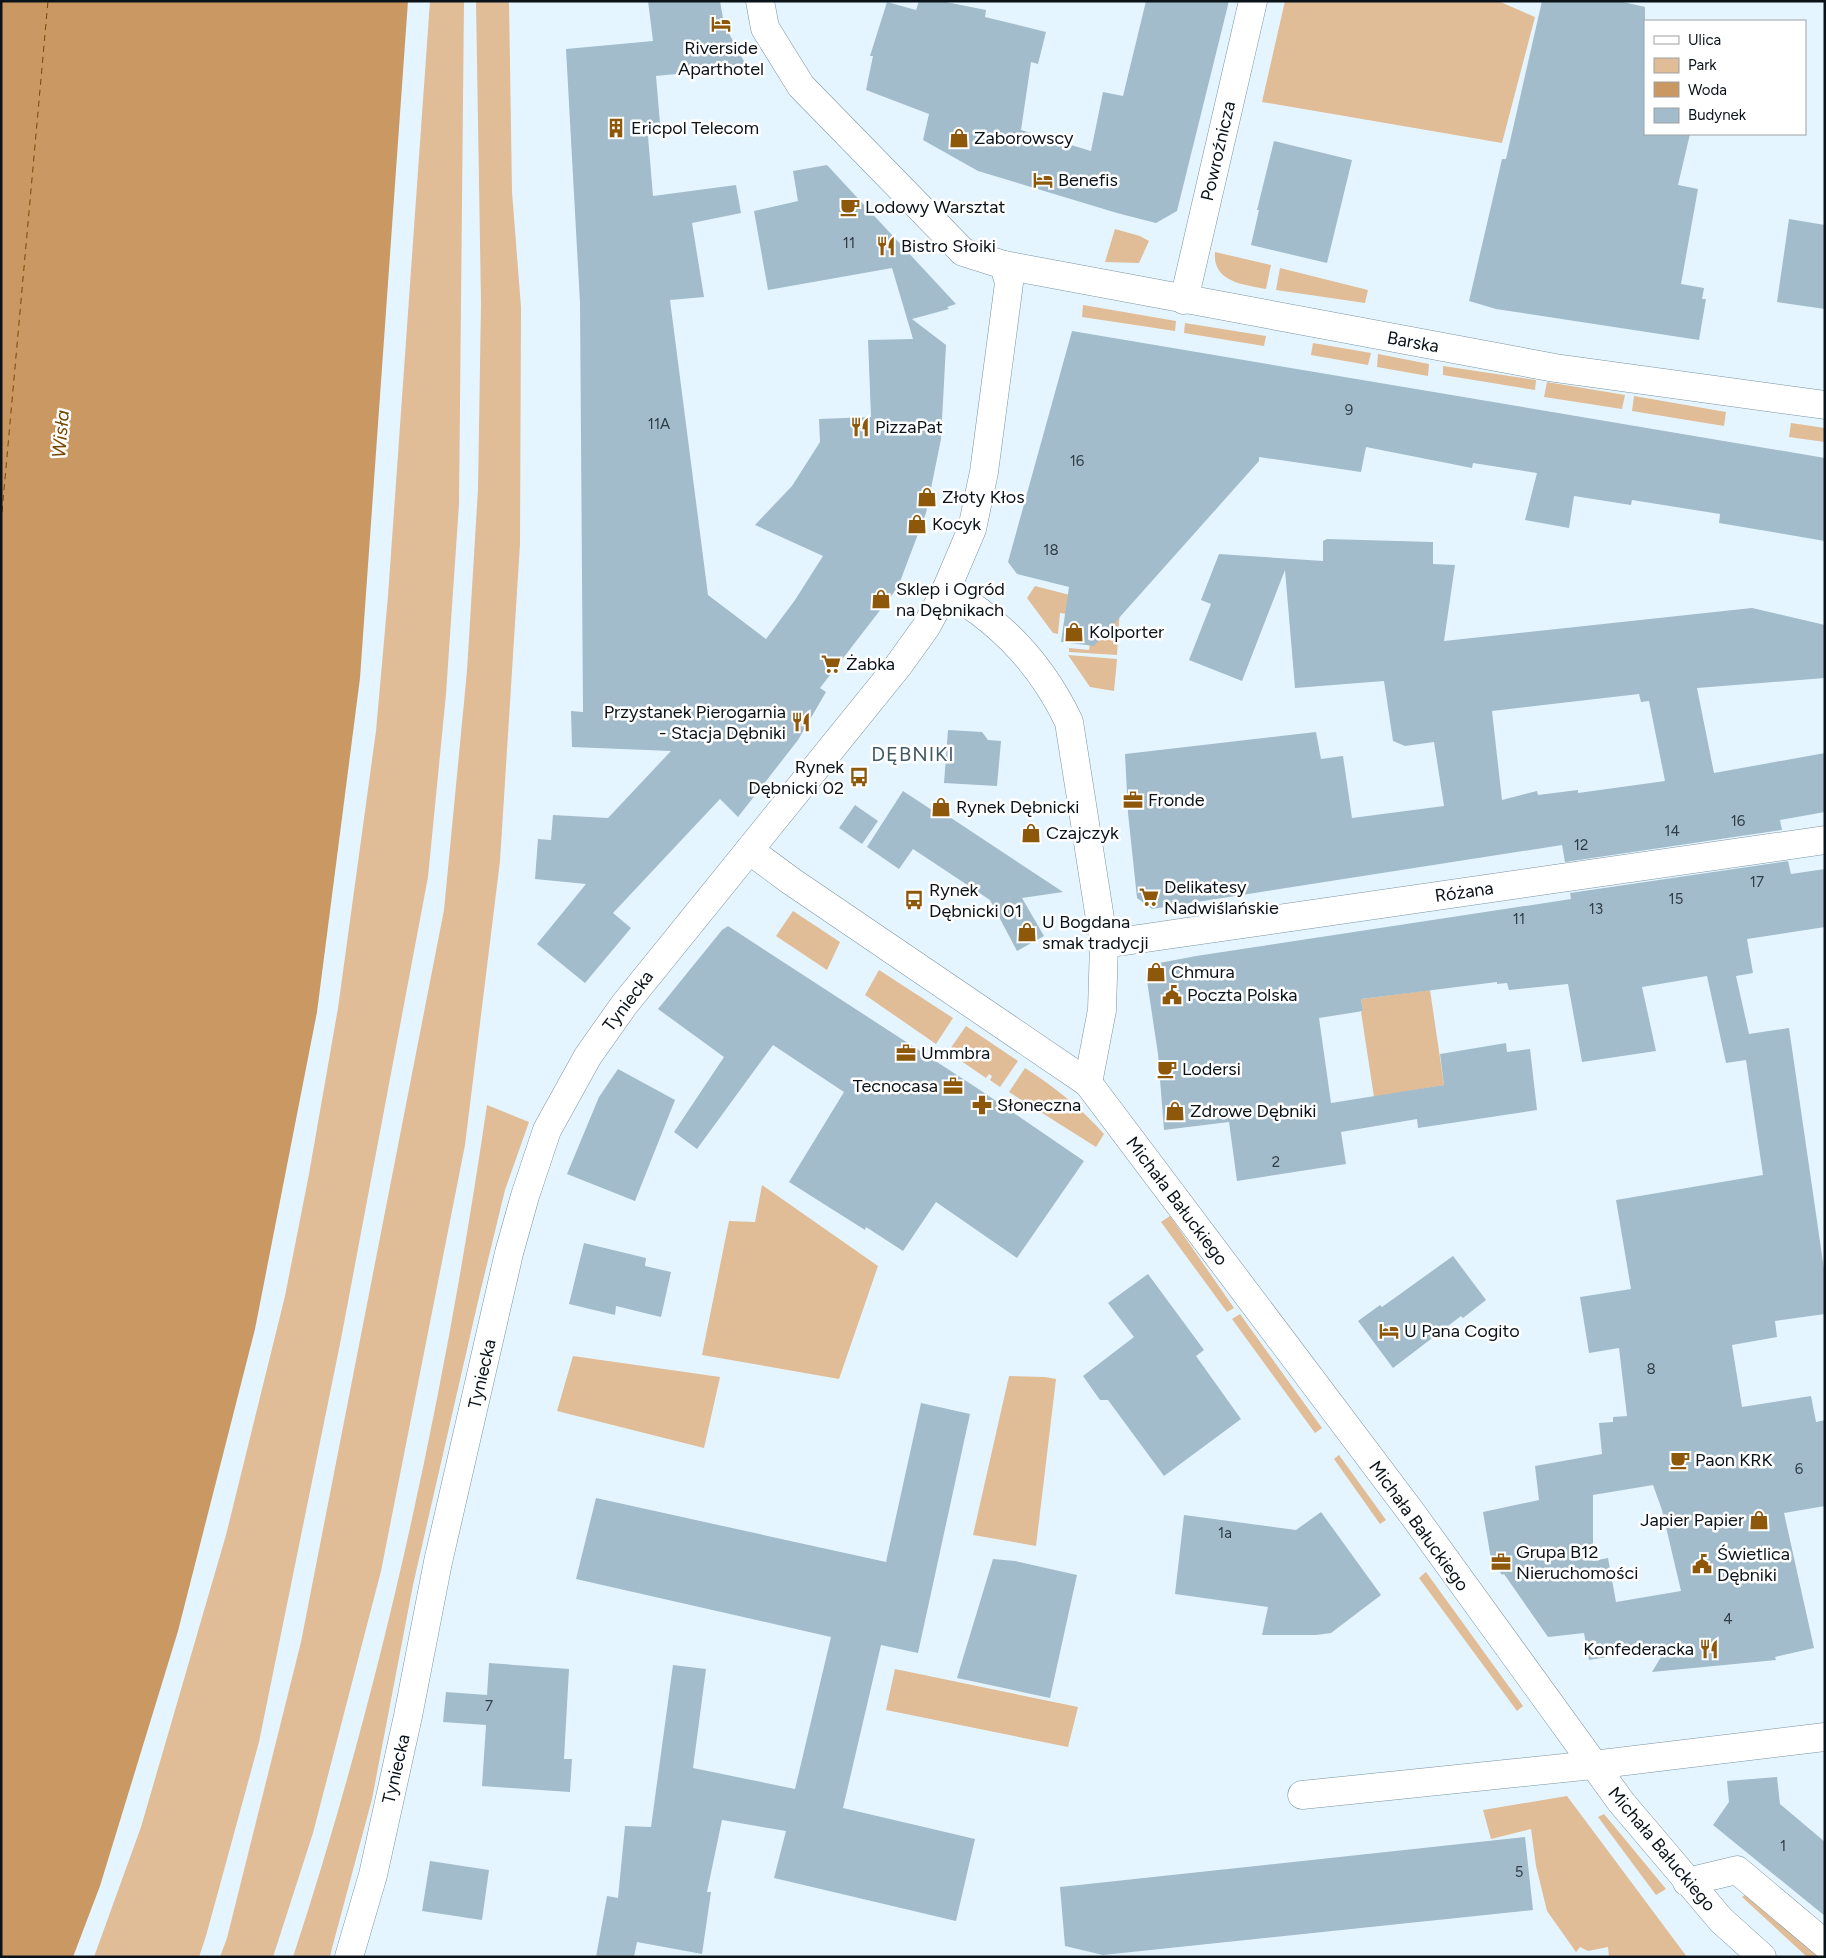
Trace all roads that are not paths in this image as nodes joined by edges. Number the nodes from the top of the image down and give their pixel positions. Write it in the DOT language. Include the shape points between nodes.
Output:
graph roads {
  1 [pos="760,1"];
  2 [pos="1253,1"];
  3 [pos="1004,265"];
  4 [pos="1184,300"];
  5 [pos="1825,405"];
  6 [pos="946,590"];
  7 [pos="1825,840"];
  8 [pos="748,850"];
  9 [pos="1104,944"];
  10 [pos="1088,1083"];
  11 [pos="1825,1737"];
  12 [pos="1593,1765"];
  13 [pos="1302,1795"];
  14 [pos="1687,1882"];
  15 [pos="1825,1944"];
  16 [pos="349,1957"];
  17 [pos="1762,1957"];
  1 -- 3 [label="street, Barska" via="765,28 800,86 963,252"];
  2 -- 4 [label="street, Powroźnicza"];
  3 -- 4 [label="street, Barska"];
  3 -- 6 [label="street" via="1008,283 984,472 972,528"];
  4 -- 5 [label="street, Barska" via="1555,368"];
  6 -- 8 [label="street" via="926,627 898,666"];
  6 -- 9 [label="street" via="975,606 1001,627 1041,672 1069,722"];
  7 -- 9 [label="street, Różana"];
  8 -- 10 [label="street"];
  8 -- 16 [label="street, Tyniecka" via="624,1004 588,1056 547,1130 509,1253 438,1562 377,1856"];
  9 -- 10 [label="street" via="1102,1010"];
  10 -- 12 [label="street, Michała Bałuckiego" via="1411,1512"];
  11 -- 12 [label="street"];
  12 -- 13 [label="street"];
  12 -- 14 [label="street, Michała Bałuckiego"];
  14 -- 15 [label="street" via="1737,1870"];
  14 -- 17 [label="street, Michała Bałuckiego" via="1721,1920"];
}
